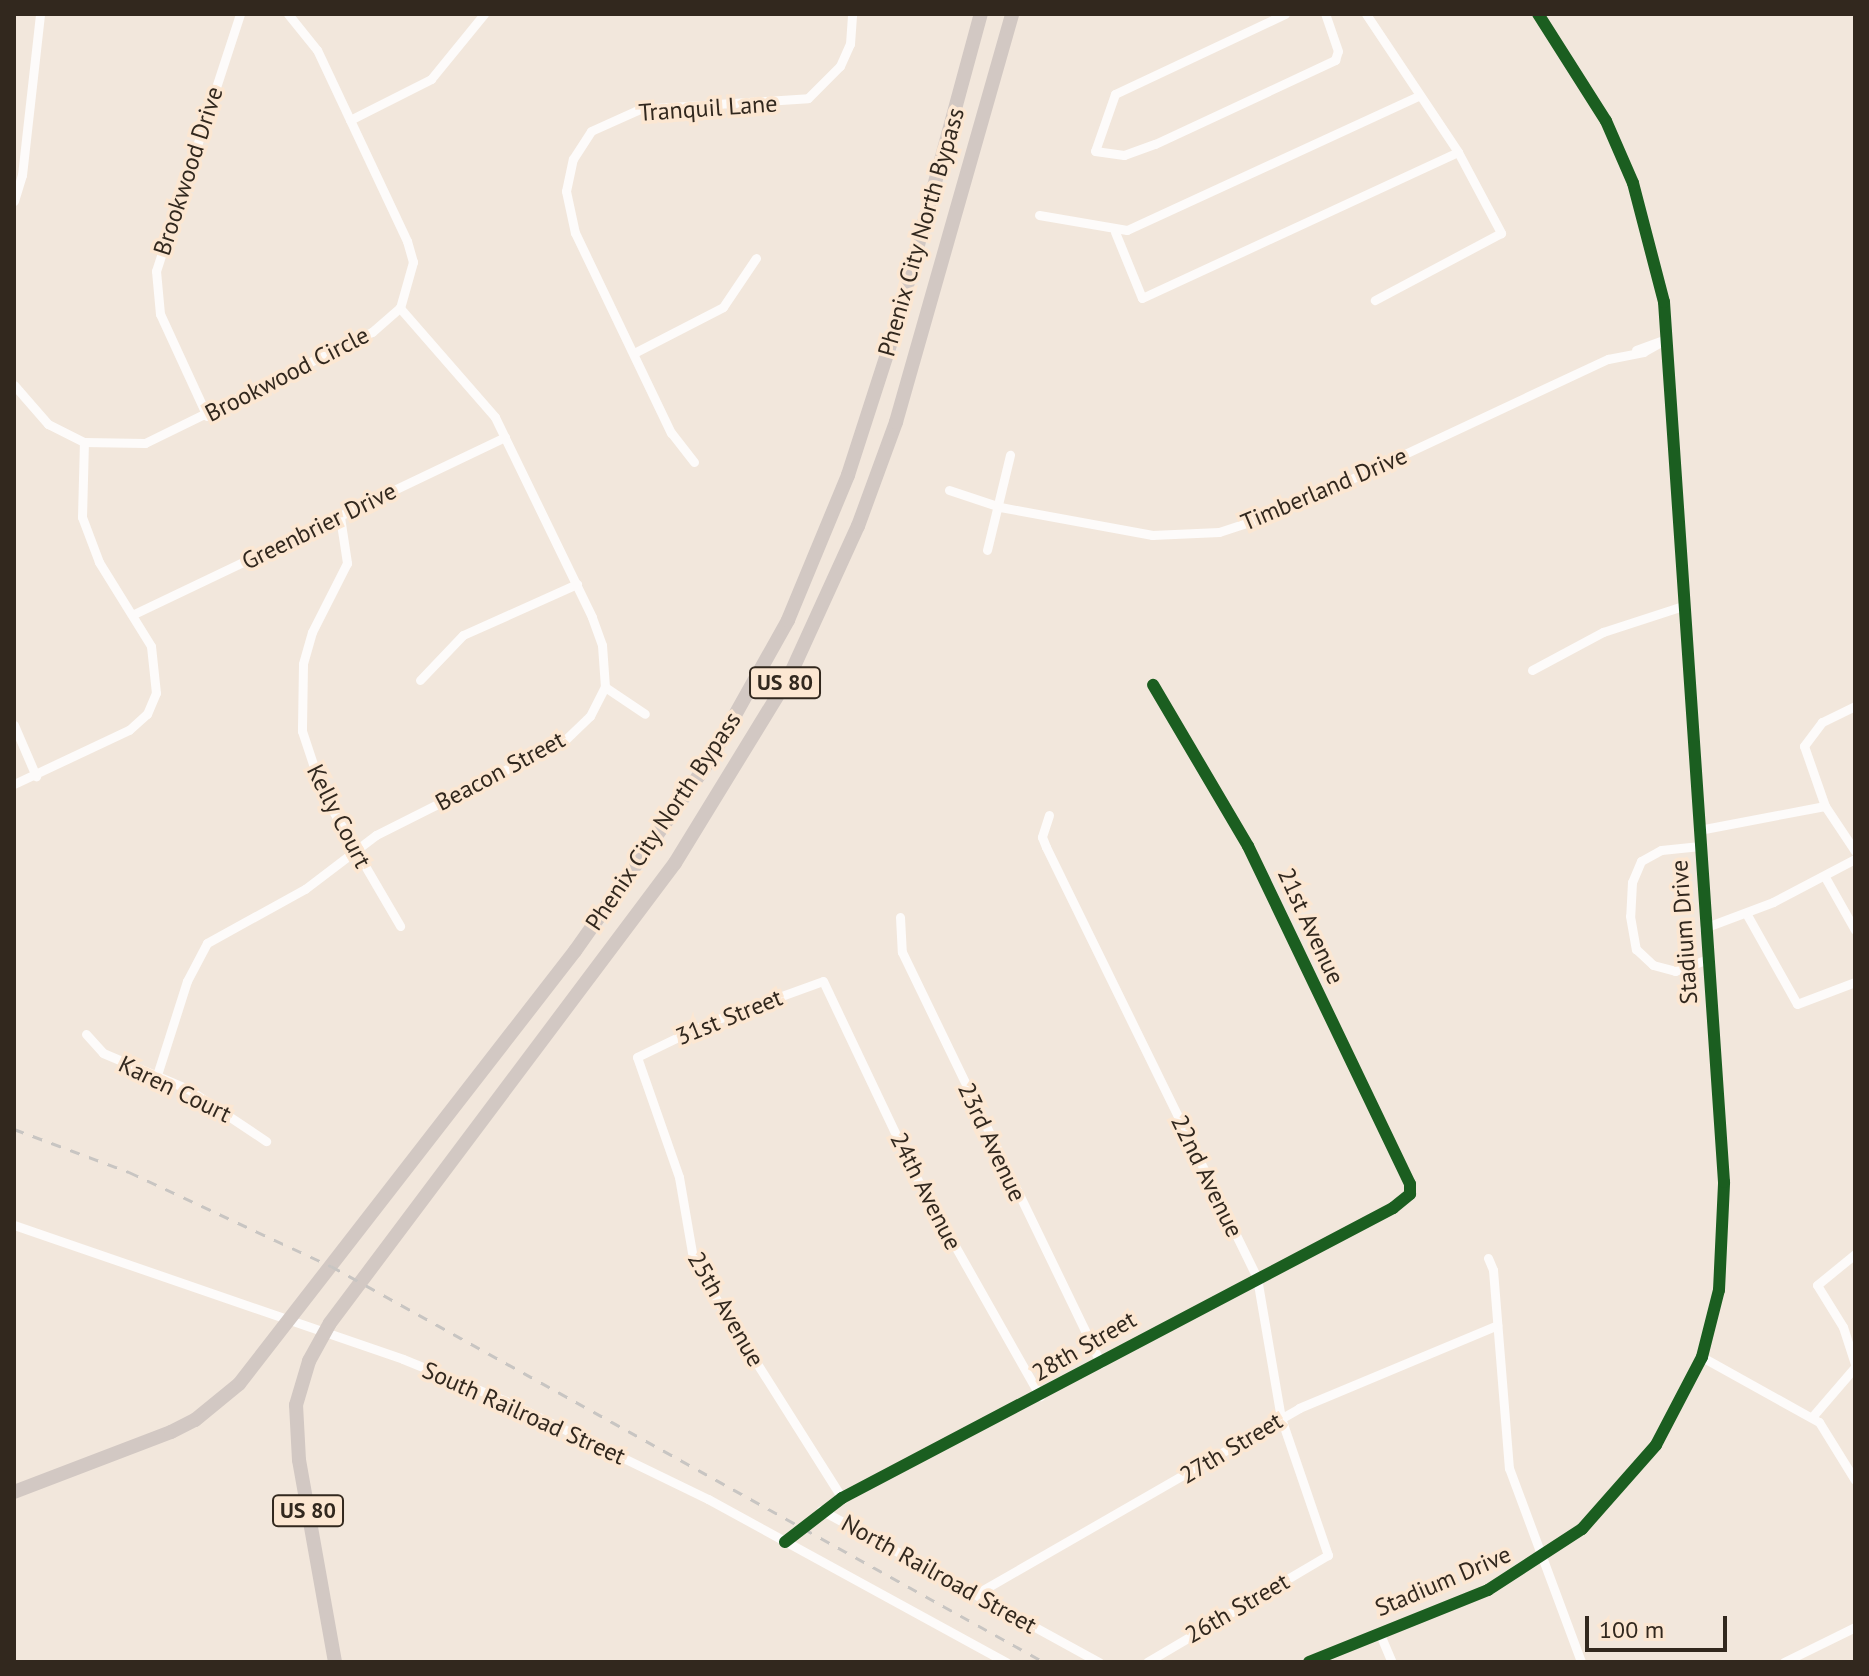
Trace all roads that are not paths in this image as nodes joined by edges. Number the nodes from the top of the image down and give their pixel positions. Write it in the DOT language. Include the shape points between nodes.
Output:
graph roads {
  1 [pos="40,14"];
  2 [pos="240,14"];
  3 [pos="288,14"];
  4 [pos="484,14"];
  5 [pos="852,14"];
  6 [pos="981,14"];
  7 [pos="1012,14"];
  8 [pos="1285,14"];
  9 [pos="1325,14"];
  10 [pos="1366,14"];
  11 [pos="1538,14"];
  12 [pos="1418,96"];
  13 [pos="350,120"];
  14 [pos="1458,152"];
  15 [pos="14,201"];
  16 [pos="1039,215"];
  17 [pos="1115,232"];
  18 [pos="756,258"];
  19 [pos="1375,300"];
  20 [pos="400,308"];
  21 [pos="1666,339"];
  22 [pos="634,353"];
  23 [pos="14,385"];
  24 [pos="207,416"];
  25 [pos="505,437"];
  26 [pos="84,442"];
  27 [pos="1010,455"];
  28 [pos="694,462"];
  29 [pos="949,490"];
  30 [pos="1000,507"];
  31 [pos="340,517"];
  32 [pos="987,550"];
  33 [pos="577,584"];
  34 [pos="1683,606"];
  35 [pos="134,614"];
  36 [pos="1532,670"];
  37 [pos="420,680"];
  38 [pos="1153,685"];
  39 [pos="605,687"];
  40 [pos="1855,706"];
  41 [pos="645,714"];
  42 [pos="14,725"];
  43 [pos="36,776"];
  44 [pos="14,784"];
  45 [pos="1825,806"];
  46 [pos="1049,815"];
  47 [pos="1699,830"];
  48 [pos="1700,846"];
  49 [pos="353,849"];
  50 [pos="1855,851"];
  51 [pos="1855,859"];
  52 [pos="1825,877"];
  53 [pos="1746,913"];
  54 [pos="900,917"];
  55 [pos="400,926"];
  56 [pos="1704,928"];
  57 [pos="1855,930"];
  58 [pos="1706,960"];
  59 [pos="823,981"];
  60 [pos="1855,982"];
  61 [pos="86,1034"];
  62 [pos="637,1057"];
  63 [pos="157,1075"];
  64 [pos="266,1141"];
  65 [pos="1410,1194"];
  66 [pos="14,1225"];
  67 [pos="1855,1254"];
  68 [pos="1488,1258"];
  69 [pos="1257,1278"];
  70 [pos="1497,1325"];
  71 [pos="1702,1357"];
  72 [pos="1101,1363"];
  73 [pos="1855,1366"];
  74 [pos="1040,1396"];
  75 [pos="1812,1417"];
  76 [pos="1281,1418"];
  77 [pos="1855,1480"];
  78 [pos="14,1492"];
  79 [pos="842,1498"];
  80 [pos="821,1510"];
  81 [pos="785,1542"];
  82 [pos="1328,1555"];
  83 [pos="1543,1559"];
  84 [pos="976,1594"];
  85 [pos="1855,1627"];
  86 [pos="1379,1632"];
  87 [pos="335,1662"];
  88 [pos="1006,1662"];
  89 [pos="1099,1662"];
  90 [pos="1147,1662"];
  91 [pos="1309,1662"];
  92 [pos="1392,1662"];
  93 [pos="1581,1662"];
  94 [pos="1784,1662"];
  1 -- 15 [label="street" via="22,175"];
  2 -- 24 [label="street, Brookwood Drive" via="156,271 160,314"];
  3 -- 13 [label="street" via="311,41"];
  4 -- 13 [label="street" via="431,79"];
  5 -- 22 [label="street, Tranquil Lane" via="850,44 840,66 808,98 640,109 591,131 573,159 568,212"];
  6 -- 78 [label="highway, Phenix City North Bypass / US 80" via="874,400 788,620 669,823 255,1367 195,1420"];
  7 -- 87 [label="highway, Phenix City North Bypass / US 80" via="896,422 815,626 735,771 675,863 330,1323 309,1361 296,1405 299,1460"];
  8 -- 9 [label="street" via="1115,94 1095,151 1124,155 1155,144 1335,60 1338,51"];
  10 -- 12 [label="street"];
  11 -- 21 [label="street, Stadium Drive" via="1606,121 1633,183 1660,280"];
  12 -- 14 [label="street"];
  12 -- 17 [label="street" via="1169,213"];
  13 -- 20 [label="street" via="413,262"];
  14 -- 17 [label="street" via="1142,298"];
  14 -- 19 [label="street" via="1501,233"];
  16 -- 17 [label="street"];
  18 -- 22 [label="street" via="723,307"];
  20 -- 24 [label="street, Brookwood Circle" via="372,332"];
  20 -- 25 [label="street" via="482,400"];
  21 -- 30 [label="street, Timberland Drive" via="1283,511 1219,532 1152,535"];
  21 -- 34 [label="street, Stadium Drive"];
  22 -- 28 [label="street, Tranquil Lane" via="671,433"];
  23 -- 26 [label="street" via="48,424"];
  24 -- 26 [label="street, Brookwood Circle" via="145,443"];
  25 -- 31 [label="street, Greenbrier Drive"];
  25 -- 33 [label="street"];
  26 -- 35 [label="street" via="82,517 99,562"];
  27 -- 30 [label="street"];
  29 -- 30 [label="street, Timberland Drive"];
  30 -- 32 [label="street"];
  31 -- 35 [label="street, Greenbrier Drive"];
  31 -- 49 [label="street, Kelly Court" via="347,563 312,632 299,697 310,763"];
  33 -- 37 [label="street" via="463,635"];
  33 -- 39 [label="street" via="602,645"];
  34 -- 36 [label="street" via="1603,632"];
  34 -- 47 [label="street, Stadium Drive"];
  35 -- 43 [label="street" via="151,646 157,679 147,714 129,730"];
  38 -- 65 [label="street, 21st Avenue" via="1254,858 1410,1184"];
  39 -- 41 [label="street"];
  39 -- 49 [label="street, Beacon Street" via="590,716 565,740"];
  40 -- 45 [label="street" via="1822,722 1804,746"];
  42 -- 43 [label="street"];
  43 -- 44 [label="street"];
  45 -- 47 [label="street"];
  45 -- 50 [label="street"];
  46 -- 69 [label="street, 22nd Avenue" via="1044,825 1046,847"];
  47 -- 48 [label="street, Stadium Drive"];
  48 -- 56 [label="street, Stadium Drive"];
  48 -- 58 [label="street" via="1661,850 1641,861 1632,882 1630,916 1636,949 1653,965 1675,971"];
  49 -- 55 [label="street, Kelly Court"];
  49 -- 63 [label="street, Beacon Street" via="305,889 207,943 187,981"];
  51 -- 52 [label="street"];
  52 -- 53 [label="street"];
  52 -- 57 [label="street"];
  53 -- 56 [label="street"];
  53 -- 60 [label="street" via="1797,1004"];
  54 -- 72 [label="street, 23rd Avenue" via="902,952"];
  56 -- 58 [label="street, Stadium Drive"];
  58 -- 71 [label="street, Stadium Drive" via="1725,1213 1719,1290"];
  59 -- 62 [label="street, 31st Street" via="707,1023"];
  59 -- 74 [label="street, 24th Avenue" via="916,1177"];
  61 -- 63 [label="street, Karen Court" via="122,1065"];
  62 -- 79 [label="street, 25th Avenue" via="679,1177 694,1264"];
  63 -- 64 [label="street, Karen Court" via="217,1106"];
  65 -- 69 [label="street, 28th Street"];
  66 -- 81 [label="street, South Railroad Street" via="455,1379 620,1455"];
  67 -- 73 [label="street" via="1817,1285 1843,1327"];
  68 -- 70 [label="street"];
  69 -- 72 [label="street, 28th Street"];
  69 -- 76 [label="street, 22nd Avenue"];
  70 -- 76 [label="street, 27th Street"];
  70 -- 83 [label="street" via="1504,1447"];
  71 -- 75 [label="street"];
  71 -- 83 [label="street, Stadium Drive" via="1656,1445 1582,1529"];
  72 -- 74 [label="street, 28th Street"];
  73 -- 75 [label="street"];
  74 -- 79 [label="street, 28th Street"];
  75 -- 77 [label="street" via="1834,1439"];
  76 -- 82 [label="street, 22nd Avenue"];
  76 -- 84 [label="street, 27th Street"];
  79 -- 80 [label="street, 28th Street"];
  80 -- 81 [label="street, 28th Street"];
  80 -- 84 [label="street, North Railroad Street"];
  81 -- 88 [label="street, South Railroad Street"];
  82 -- 90 [label="street, 26th Street"];
  83 -- 86 [label="street, Stadium Drive" via="1488,1590"];
  83 -- 93 [label="street"];
  84 -- 89 [label="street, North Railroad Street"];
  85 -- 94 [label="street"];
  86 -- 91 [label="street, Stadium Drive"];
  86 -- 92 [label="street"];
}
